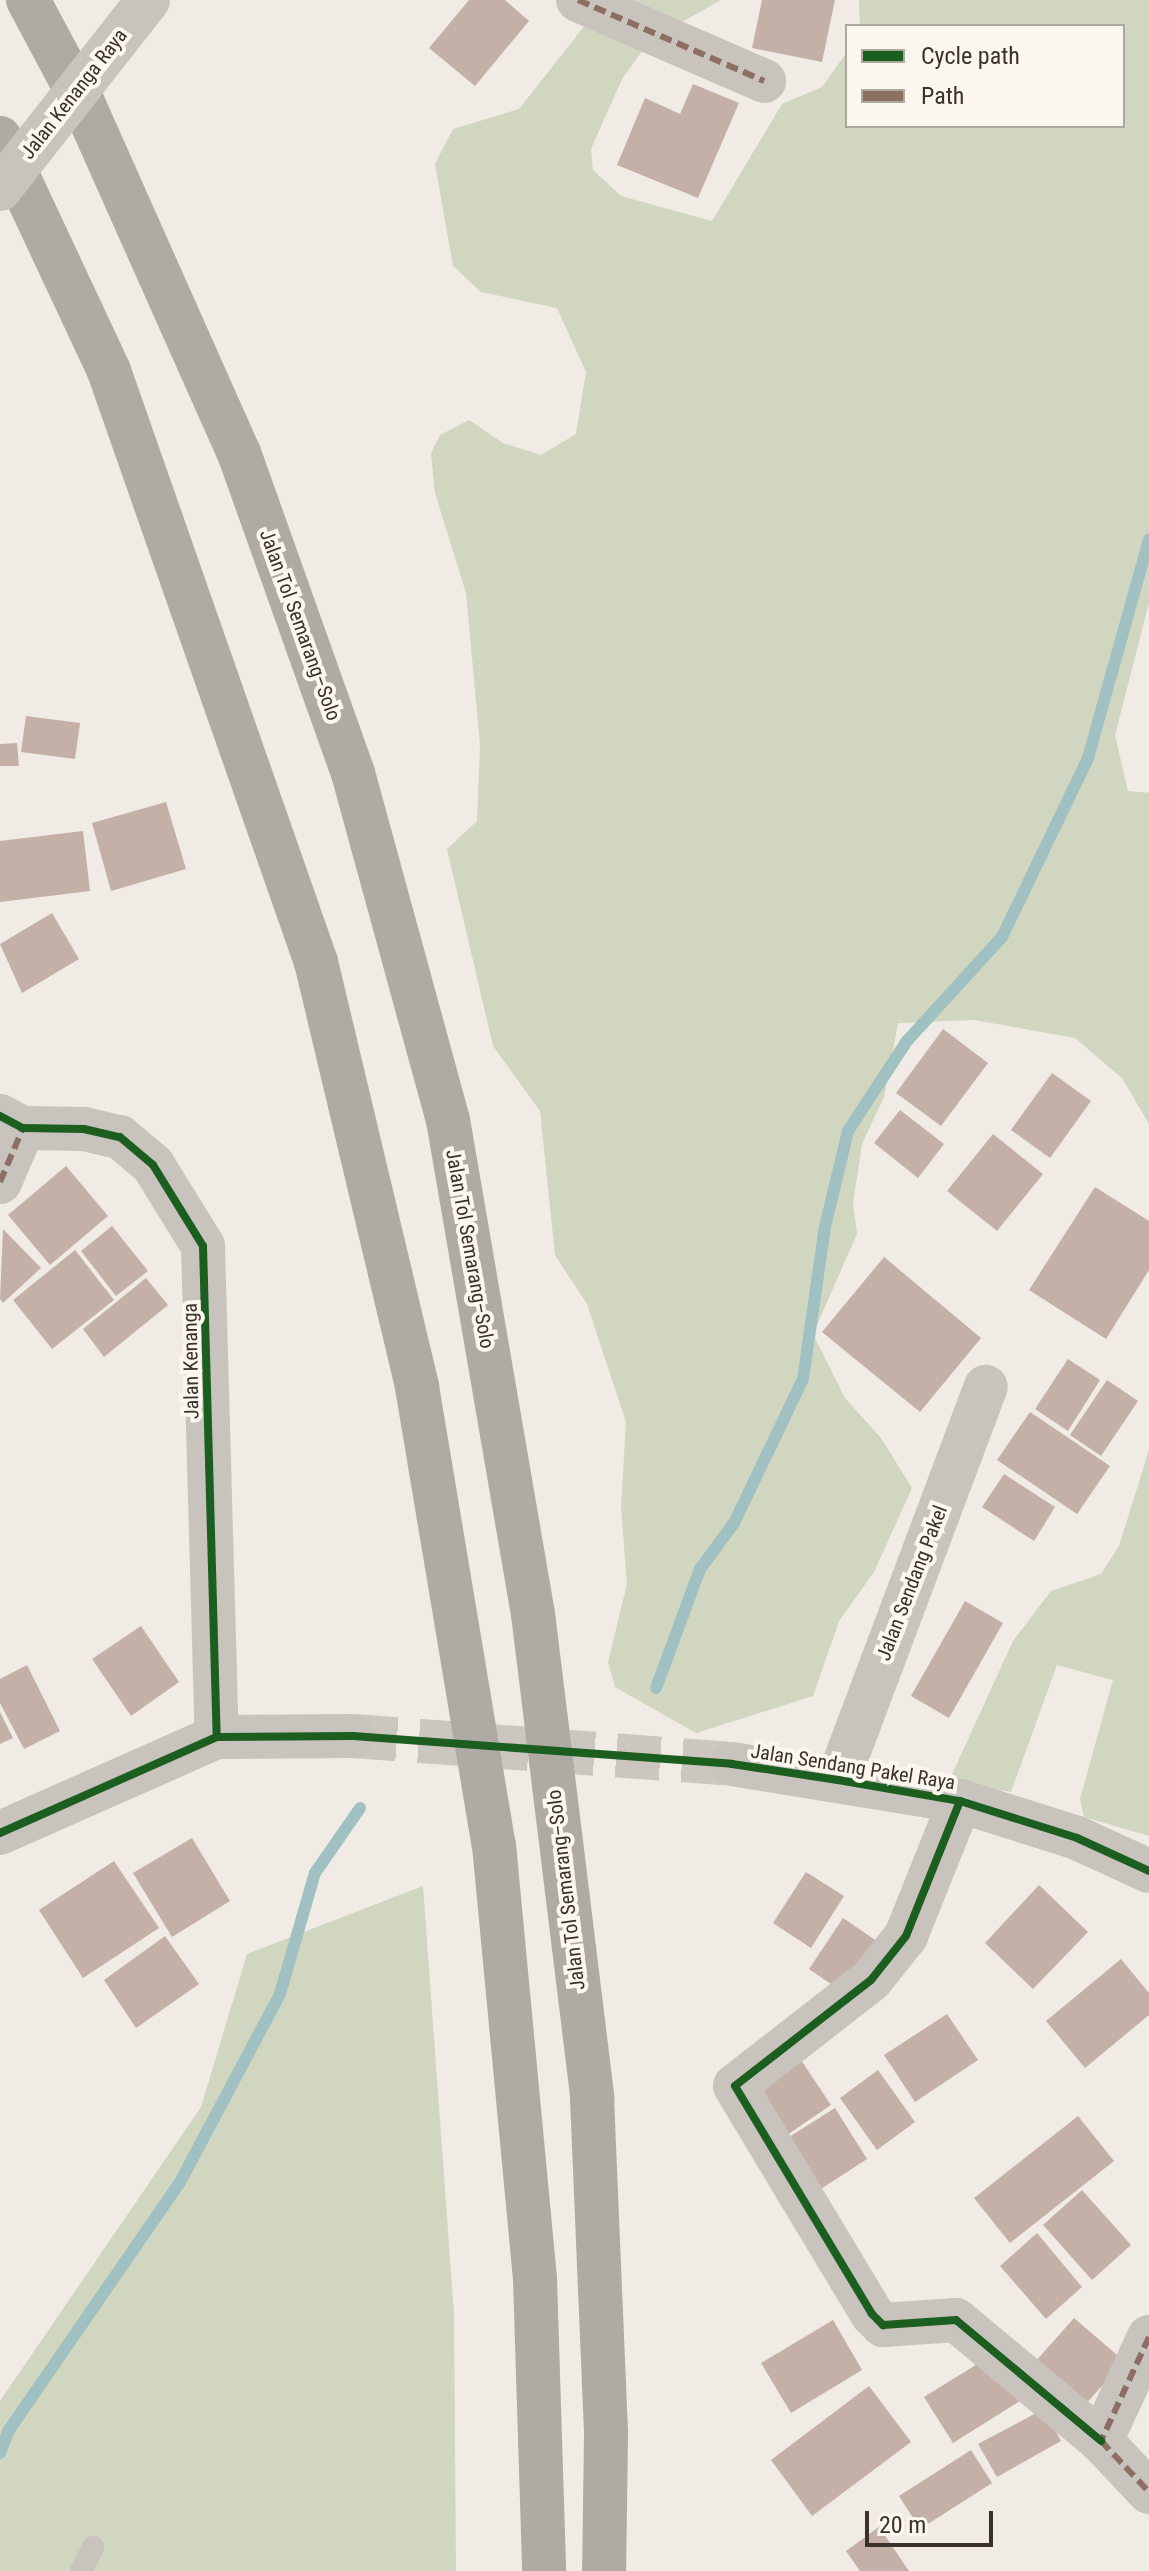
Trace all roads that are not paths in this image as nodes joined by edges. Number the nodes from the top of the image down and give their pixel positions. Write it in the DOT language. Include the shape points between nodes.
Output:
graph roads {
  1 [pos="28,0"];
  2 [pos="148,0"];
  3 [pos="578,0"];
  4 [pos="764,81"];
  5 [pos="0,138"];
  6 [pos="0,189"];
  7 [pos="12,1122"];
  8 [pos="0,1182"];
  9 [pos="986,1387"];
  10 [pos="353,1736"];
  11 [pos="217,1737"];
  12 [pos="732,1764"];
  13 [pos="838,1780"];
  14 [pos="960,1801"];
  15 [pos="0,1833"];
  16 [pos="1149,1871"];
  17 [pos="1149,2337"];
  18 [pos="1101,2441"];
  19 [pos="1149,2492"];
  20 [pos="93,2547"];
  21 [pos="81,2571"];
  22 [pos="544,2571"];
  23 [pos="604,2571"];
  1 -- 23 [label="highway, Jalan Tol Semarang–Solo" via="83,103 239,453 353,773 448,1120 533,1614 592,2098 606,2436"];
  2 -- 6 [label="street, Jalan Kenanga Raya, bridge"];
  3 -- 4 [label="street"];
  5 -- 22 [label="highway" via="109,371 296,902 320,977 417,1387 494,1845 535,2279"];
  7 -- 8 [label="street"];
  7 -- 11 [label="street, Jalan Kenanga" via="120,1137 153,1165 203,1246"];
  9 -- 13 [label="street, Jalan Sendang Pakel"];
  10 -- 11 [label="street"];
  11 -- 15 [label="street"];
  12 -- 13 [label="street, Jalan Sendang Pakel Raya"];
  13 -- 14 [label="street, Jalan Sendang Pakel Raya"];
  14 -- 16 [label="street, Jalan Sendang Pakel Raya" via="1077,1838"];
  14 -- 18 [label="street" via="906,1936 871,1980 735,2086 883,2325 956,2320"];
  17 -- 18 [label="street"];
  18 -- 19 [label="street"];
  20 -- 21 [label="lane"];
}
